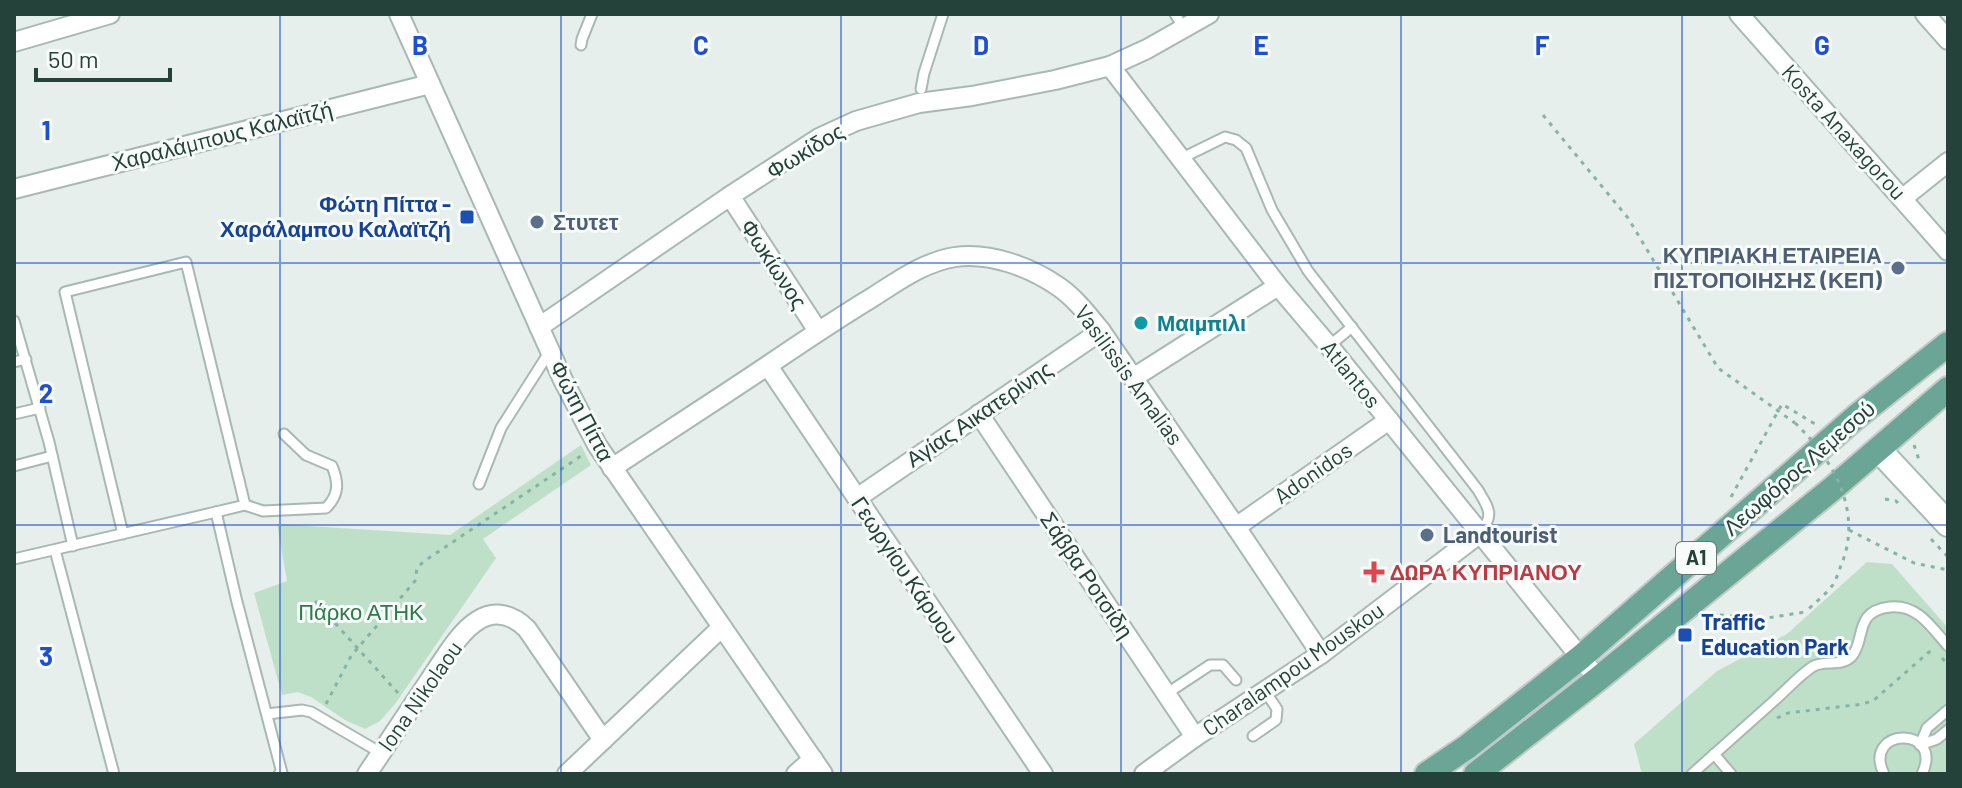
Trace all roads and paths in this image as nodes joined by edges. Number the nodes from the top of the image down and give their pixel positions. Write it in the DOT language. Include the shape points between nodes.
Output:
graph roads {
  1 [pos="110,14"];
  2 [pos="400,14"];
  3 [pos="592,14"];
  4 [pos="943,14"];
  5 [pos="1209,14"];
  6 [pos="1739,14"];
  7 [pos="1925,14"];
  8 [pos="1179,21"];
  9 [pos="1948,40"];
  10 [pos="14,42"];
  11 [pos="581,45"];
  12 [pos="1110,66"];
  13 [pos="430,84"];
  14 [pos="921,89"];
  15 [pos="1543,115"];
  16 [pos="1180,159"];
  17 [pos="1948,162"];
  18 [pos="14,189"];
  19 [pos="730,196"];
  20 [pos="1903,198"];
  21 [pos="1948,251"];
  22 [pos="1278,286"];
  23 [pos="14,321"];
  24 [pos="539,327"];
  25 [pos="1352,327"];
  26 [pos="818,331"];
  27 [pos="1101,331"];
  28 [pos="1948,344"];
  29 [pos="1329,346"];
  30 [pos="550,351"];
  31 [pos="26,359"];
  32 [pos="14,362"];
  33 [pos="768,366"];
  34 [pos="1133,378"];
  35 [pos="1948,389"];
  36 [pos="40,408"];
  37 [pos="1778,411"];
  38 [pos="14,414"];
  39 [pos="979,414"];
  40 [pos="1389,420"];
  41 [pos="1816,425"];
  42 [pos="284,434"];
  43 [pos="597,445"];
  44 [pos="1879,450"];
  45 [pos="52,456"];
  46 [pos="14,466"];
  47 [pos="612,468"];
  48 [pos="479,484"];
  49 [pos="857,498"];
  50 [pos="1885,499"];
  51 [pos="1896,501"];
  52 [pos="1729,502"];
  53 [pos="245,505"];
  54 [pos="216,512"];
  55 [pos="1948,524"];
  56 [pos="1236,527"];
  57 [pos="1849,530"];
  58 [pos="123,534"];
  59 [pos="1479,534"];
  60 [pos="73,546"];
  61 [pos="55,550"];
  62 [pos="14,559"];
  63 [pos="1948,570"];
  64 [pos="315,601"];
  65 [pos="1702,613"];
  66 [pos="722,627"];
  67 [pos="1948,646"];
  68 [pos="357,649"];
  69 [pos="1321,654"];
  70 [pos="1581,657"];
  71 [pos="1948,665"];
  72 [pos="1598,679"];
  73 [pos="1236,680"];
  74 [pos="1265,691"];
  75 [pos="1166,694"];
  76 [pos="411,708"];
  77 [pos="1948,710"];
  78 [pos="267,714"];
  79 [pos="320,716"];
  80 [pos="1775,719"];
  81 [pos="1948,730"];
  82 [pos="1253,736"];
  83 [pos="603,740"];
  84 [pos="1194,743"];
  85 [pos="1920,745"];
  86 [pos="381,753"];
  87 [pos="1714,754"];
  88 [pos="818,766"];
  89 [pos="114,774"];
  90 [pos="279,774"];
  91 [pos="367,774"];
  92 [pos="567,774"];
  93 [pos="796,774"];
  94 [pos="1043,774"];
  95 [pos="1144,774"];
  96 [pos="1427,774"];
  97 [pos="1476,774"];
  98 [pos="1692,774"];
  99 [pos="1731,774"];
  100 [pos="1884,774"];
  101 [pos="1922,774"];
  1 -- 10 [label="street"];
  2 -- 13 [label="street, Φώτη Πίττα"];
  3 -- 11 [label="lane"];
  4 -- 14 [label="lane"];
  5 -- 8 [label="street, Φωκίδος"];
  6 -- 20 [label="street, Kosta Anaxagorou"];
  7 -- 9 [label="street"];
  8 -- 12 [label="street, Φωκίδος" via="1147,49"];
  12 -- 16 [label="street, Atlantos"];
  12 -- 19 [label="street, Φωκίδος" via="919,103 856,121 819,138"];
  13 -- 18 [label="street, Χαραλάμπους Καλαϊτζή"];
  13 -- 24 [label="street, Φώτη Πίττα"];
  15 -- 37 [label="path" via="1628,218 1718,368"];
  16 -- 22 [label="street, Atlantos"];
  16 -- 25 [label="lane" via="1225,137 1246,148 1285,234"];
  17 -- 20 [label="street"];
  19 -- 24 [label="street, Φωκίδος"];
  19 -- 26 [label="street, Φωκίωνος"];
  20 -- 21 [label="street, Kosta Anaxagorou"];
  22 -- 29 [label="street, Atlantos"];
  22 -- 34 [label="street"];
  23 -- 31 [label="lane"];
  24 -- 30 [label="street, Φώτη Πίττα"];
  25 -- 29 [label="lane"];
  25 -- 59 [label="lane" via="1478,490 1489,509"];
  26 -- 27 [label="street, Vasilissis Amalias" via="910,273 955,257 981,257 1012,264 1060,287"];
  26 -- 33 [label="street, Vasilissis Amalias"];
  27 -- 34 [label="street, Vasilissis Amalias"];
  27 -- 39 [label="street, Αγίας Αικατερίνης"];
  28 -- 70 [label="main road, Λεωφόρος Λεμεσού / A1" via="1856,417"];
  29 -- 40 [label="street, Atlantos"];
  30 -- 43 [label="street, Φώτη Πίττα"];
  30 -- 48 [label="lane" via="501,428"];
  31 -- 32 [label="lane"];
  31 -- 36 [label="lane"];
  33 -- 47 [label="street, Vasilissis Amalias"];
  33 -- 49 [label="street, Γεωργίου Κάρυου"];
  34 -- 56 [label="street, Vasilissis Amalias"];
  35 -- 44 [label="main road, Λεωφόρος Λεμεσού / A1"];
  36 -- 38 [label="lane"];
  36 -- 45 [label="lane"];
  37 -- 41 [label="path" via="1782,404"];
  37 -- 52 [label="path"];
  37 -- 57 [label="path, bridge" via="1828,460 1843,492"];
  39 -- 49 [label="street, Αγίας Αικατερίνης"];
  39 -- 75 [label="street, Σάββα Ροτσίδη"];
  40 -- 56 [label="street, Adonidos"];
  40 -- 59 [label="street, Atlantos"];
  42 -- 53 [label="lane" via="306,455 332,466 335,499 326,508 263,511"];
  43 -- 47 [label="street, Φώτη Πίττα"];
  43 -- 68 [label="path" via="423,562 415,581"];
  44 -- 55 [label="main road"];
  44 -- 72 [label="main road, Λεωφόρος Λεμεσού / A1"];
  45 -- 46 [label="lane"];
  45 -- 60 [label="lane"];
  47 -- 66 [label="street, Φώτη Πίττα"];
  49 -- 94 [label="street, Γεωργίου Κάρυου"];
  50 -- 51 [label="path"];
  53 -- 54 [label="lane"];
  53 -- 58 [label="lane" via="186,262 65,292"];
  54 -- 58 [label="lane"];
  54 -- 78 [label="lane"];
  56 -- 69 [label="street, Vasilissis Amalias"];
  57 -- 63 [label="path" via="1914,563"];
  57 -- 65 [label="path, bridge" via="1833,585 1805,612 1761,619"];
  58 -- 60 [label="lane"];
  59 -- 69 [label="street, Charalampou Mouskou"];
  59 -- 70 [label="street, Atlantos"];
  60 -- 61 [label="lane"];
  61 -- 62 [label="lane"];
  61 -- 89 [label="lane"];
  64 -- 68 [label="path"];
  66 -- 83 [label="street"];
  66 -- 88 [label="street, Φώτη Πίττα"];
  67 -- 87 [label="lane" via="1915,611 1897,606 1878,610 1865,621 1854,654 1845,662 1814,665"];
  68 -- 76 [label="path"];
  68 -- 79 [label="path"];
  69 -- 74 [label="street, Charalampou Mouskou"];
  70 -- 72 [label="street, Atlantos"];
  70 -- 96 [label="main road, Λεωφόρος Λεμεσού / A1"];
  71 -- 80 [label="path" via="1929,652 1874,700"];
  72 -- 97 [label="main road, Λεωφόρος Λεμεσού / A1"];
  73 -- 75 [label="lane" via="1223,665 1210,665"];
  74 -- 82 [label="lane" via="1277,709 1276,720"];
  74 -- 84 [label="street, Charalampou Mouskou"];
  75 -- 84 [label="street, Σάββα Ροτσίδη"];
  76 -- 83 [label="street, Iona Nikolaou" via="476,621 506,615 534,637"];
  76 -- 86 [label="street, Iona Nikolaou"];
  77 -- 85 [label="lane" via="1927,728"];
  78 -- 79 [label="lane" via="302,710"];
  78 -- 90 [label="lane"];
  79 -- 86 [label="lane"];
  81 -- 85 [label="lane"];
  83 -- 92 [label="street"];
  84 -- 95 [label="street, Charalampou Mouskou"];
  85 -- 100 [label="lane" via="1907,737 1891,740 1880,759"];
  85 -- 101 [label="lane" via="1926,758"];
  86 -- 91 [label="street, Iona Nikolaou"];
  87 -- 98 [label="lane"];
  87 -- 99 [label="lane"];
  88 -- 93 [label="street"];
}
